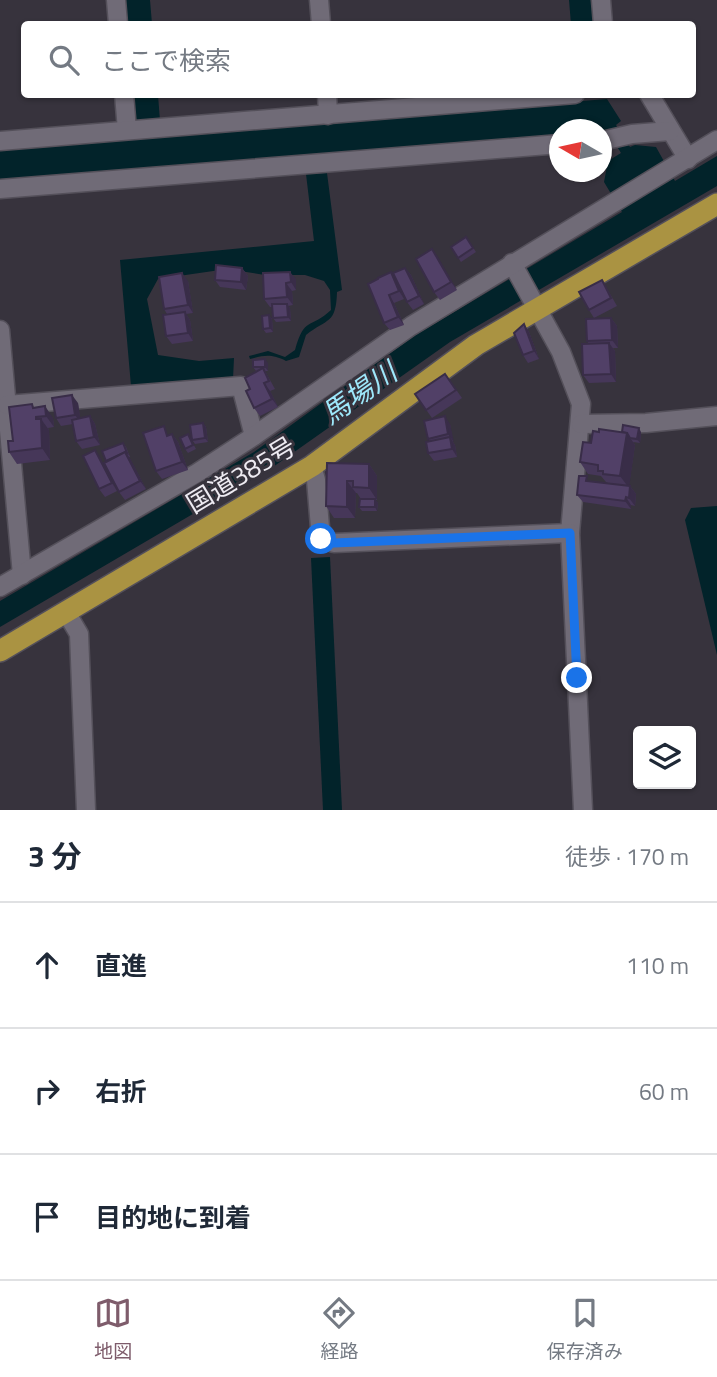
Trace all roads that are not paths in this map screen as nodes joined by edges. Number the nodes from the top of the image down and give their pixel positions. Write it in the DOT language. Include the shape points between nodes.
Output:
graph roads {
  1 [pos="116,0"];
  2 [pos="319,0"];
  3 [pos="601,0"];
  4 [pos="118,21"];
  5 [pos="321,21"];
  6 [pos="603,21"];
  7 [pos="124,98"];
  8 [pos="327,98"];
  9 [pos="528,98"];
  10 [pos="651,98"];
  11 [pos="328,115"];
  12 [pos="127,130"];
  13 [pos="670,131"];
  14 [pos="612,139"];
  15 [pos="0,141"];
  16 [pos="717,141"];
  17 [pos="549,145"];
  18 [pos="680,164"];
  19 [pos="0,189"];
  20 [pos="717,204"];
  21 [pos="514,266"];
  22 [pos="535,304"];
  23 [pos="0,330"];
  24 [pos="7,405"];
  25 [pos="717,416"];
  26 [pos="580,424"];
  27 [pos="254,436"];
  28 [pos="312,466"];
  29 [pos="570,533"];
  30 [pos="22,575"];
  31 [pos="0,587"];
  32 [pos="66,612"];
  33 [pos="0,650"];
  34 [pos="86,810"];
  35 [pos="583,810"];
  1 -- 4 [label="street"];
  2 -- 5 [label="street"];
  3 -- 6 [label="street"];
  7 -- 12 [label="street"];
  8 -- 11 [label="street"];
  9 -- 11 [label="street"];
  10 -- 13 [label="street"];
  11 -- 12 [label="street"];
  12 -- 15 [label="street"];
  13 -- 14 [label="street"];
  13 -- 18 [label="street"];
  16 -- 18 [label="street"];
  17 -- 19 [label="street"];
  18 -- 21 [label="street"];
  20 -- 22 [label="highway, 国道385号"];
  21 -- 22 [label="street"];
  21 -- 27 [label="street" via="411,326"];
  22 -- 26 [label="street" via="561,352 581,404"];
  22 -- 28 [label="highway, 国道385号"];
  23 -- 24 [label="street"];
  24 -- 27 [label="street" via="241,386"];
  24 -- 30 [label="street"];
  25 -- 26 [label="street"];
  26 -- 29 [label="street"];
  27 -- 30 [label="street"];
  28 -- 29 [label="street" via="321,539 334,543"];
  28 -- 32 [label="highway, 国道385号"];
  29 -- 35 [label="street"];
  30 -- 31 [label="street"];
  32 -- 33 [label="highway, 国道385号"];
  32 -- 34 [label="street" via="79,634"];
}
